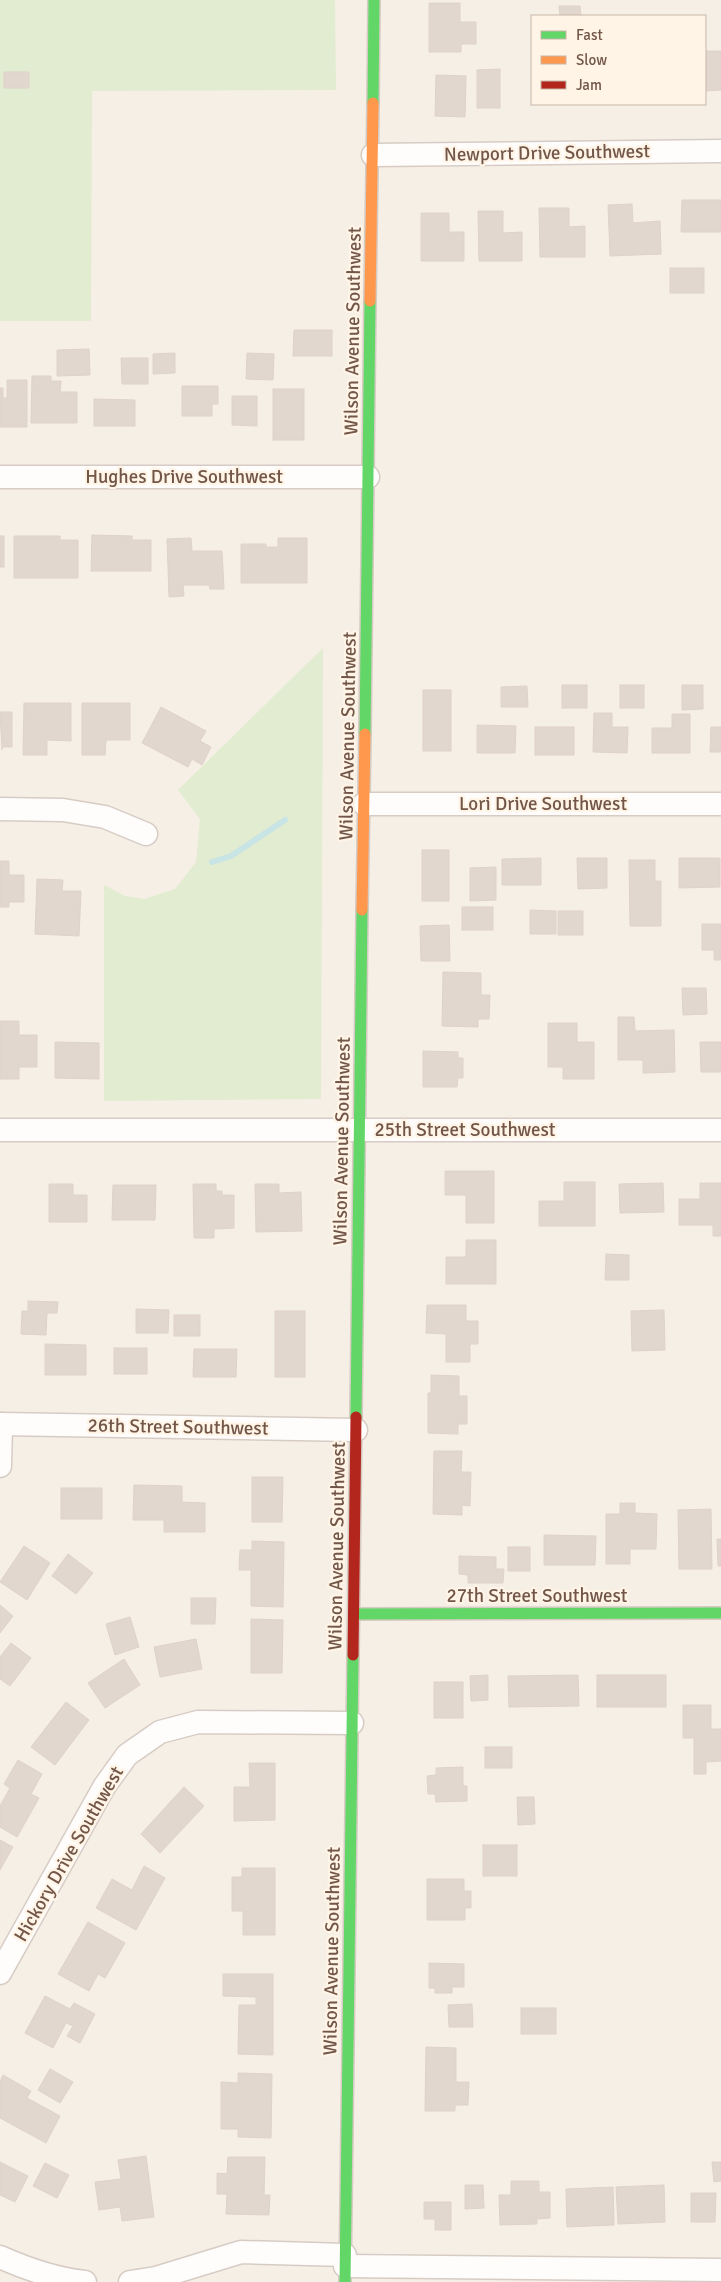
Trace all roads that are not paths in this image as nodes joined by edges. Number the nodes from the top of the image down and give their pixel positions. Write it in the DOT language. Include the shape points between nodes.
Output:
graph roads {
  1 [pos="374,0"];
  2 [pos="721,151"];
  3 [pos="372,155"];
  4 [pos="0,477"];
  5 [pos="368,477"];
  6 [pos="364,804"];
  7 [pos="721,804"];
  8 [pos="0,809"];
  9 [pos="146,834"];
  10 [pos="0,1130"];
  11 [pos="360,1130"];
  12 [pos="721,1130"];
  13 [pos="0,1424"];
  14 [pos="356,1430"];
  15 [pos="0,1466"];
  16 [pos="721,1613"];
  17 [pos="354,1614"];
  18 [pos="352,1723"];
  19 [pos="0,1973"];
  20 [pos="0,2257"];
  21 [pos="345,2268"];
  22 [pos="721,2270"];
  23 [pos="85,2282"];
  24 [pos="130,2282"];
  1 -- 3 [label="main road, Wilson Avenue Southwest"];
  2 -- 3 [label="street, Newport Drive Southwest"];
  3 -- 5 [label="main road, Wilson Avenue Southwest"];
  4 -- 5 [label="street, Hughes Drive Southwest"];
  5 -- 6 [label="main road, Wilson Avenue Southwest"];
  6 -- 7 [label="street, Lori Drive Southwest"];
  6 -- 11 [label="main road, Wilson Avenue Southwest"];
  8 -- 9 [label="street" via="62,810 105,817"];
  10 -- 11 [label="street, 25th Street Southwest"];
  11 -- 12 [label="street, 25th Street Southwest"];
  11 -- 14 [label="main road, Wilson Avenue Southwest"];
  13 -- 14 [label="street, 26th Street Southwest"];
  13 -- 15 [label="street"];
  14 -- 17 [label="main road, Wilson Avenue Southwest"];
  16 -- 17 [label="main road, 27th Street Southwest"];
  17 -- 18 [label="main road, Wilson Avenue Southwest"];
  18 -- 19 [label="street, Hickory Drive Southwest" via="198,1722 160,1732 127,1755 104,1787"];
  18 -- 21 [label="main road, Wilson Avenue Southwest"];
  20 -- 23 [label="street" via="22,2267"];
  21 -- 22 [label="street"];
  21 -- 24 [label="street" via="241,2252 198,2267"];
}
